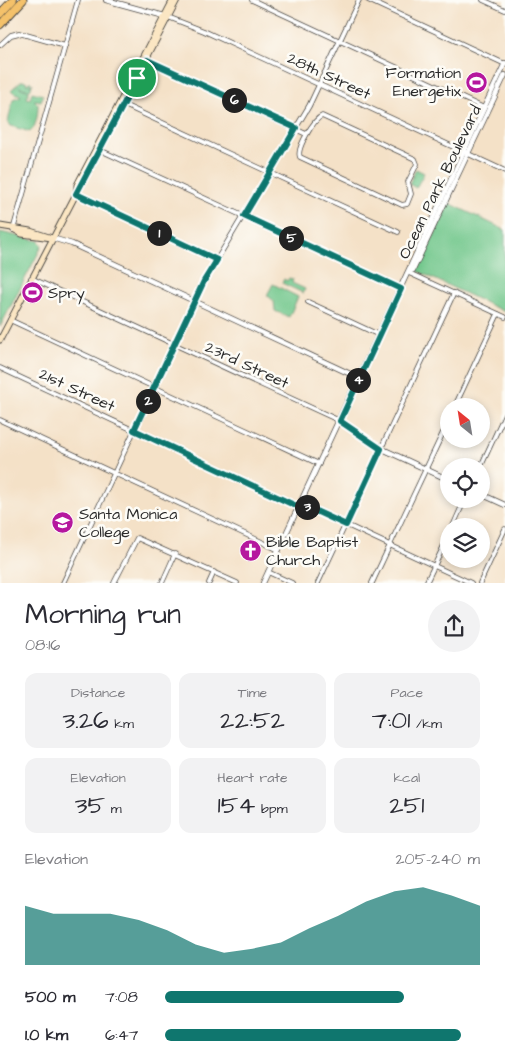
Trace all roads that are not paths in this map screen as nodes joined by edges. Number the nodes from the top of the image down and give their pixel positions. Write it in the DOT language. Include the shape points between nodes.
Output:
graph roads {
  1 [pos="12,0"];
  2 [pos="23,0"];
  3 [pos="78,0"];
  4 [pos="106,0"];
  5 [pos="173,0"];
  6 [pos="177,0"];
  7 [pos="252,0"];
  8 [pos="359,0"];
  9 [pos="368,0"];
  10 [pos="483,0"];
  11 [pos="505,10"];
  12 [pos="0,14"];
  13 [pos="166,17"];
  14 [pos="0,25"];
  15 [pos="340,41"];
  16 [pos="0,45"];
  17 [pos="65,46"];
  18 [pos="145,59"];
  19 [pos="505,64"];
  20 [pos="505,75"];
  21 [pos="319,85"];
  22 [pos="122,104"];
  23 [pos="484,108"];
  24 [pos="296,128"];
  25 [pos="306,134"];
  26 [pos="98,150"];
  27 [pos="466,153"];
  28 [pos="270,172"];
  29 [pos="505,172"];
  30 [pos="76,194"];
  31 [pos="244,216"];
  32 [pos="0,226"];
  33 [pos="14,230"];
  34 [pos="398,232"];
  35 [pos="52,238"];
  36 [pos="217,260"];
  37 [pos="409,272"];
  38 [pos="31,278"];
  39 [pos="401,289"];
  40 [pos="454,293"];
  41 [pos="195,302"];
  42 [pos="308,302"];
  43 [pos="498,314"];
  44 [pos="505,317"];
  45 [pos="10,320"];
  46 [pos="379,335"];
  47 [pos="0,340"];
  48 [pos="175,344"];
  49 [pos="0,368"];
  50 [pos="359,378"];
  51 [pos="154,388"];
  52 [pos="459,398"];
  53 [pos="505,414"];
  54 [pos="0,420"];
  55 [pos="340,421"];
  56 [pos="134,430"];
  57 [pos="440,440"];
  58 [pos="381,449"];
  59 [pos="485,458"];
  60 [pos="319,464"];
  61 [pos="426,470"];
  62 [pos="114,473"];
  63 [pos="440,476"];
  64 [pos="490,499"];
  65 [pos="299,506"];
  66 [pos="505,506"];
  67 [pos="346,525"];
  68 [pos="505,529"];
  69 [pos="390,545"];
  70 [pos="279,550"];
  71 [pos="175,554"];
  72 [pos="440,554"];
  73 [pos="434,566"];
  74 [pos="214,572"];
  75 [pos="268,572"];
  76 [pos="63,583"];
  77 [pos="114,583"];
  78 [pos="162,583"];
  79 [pos="210,583"];
  80 [pos="237,583"];
  81 [pos="264,583"];
  82 [pos="292,583"];
  83 [pos="318,583"];
  84 [pos="372,583"];
  85 [pos="426,583"];
  86 [pos="471,583"];
  87 [pos="480,583"];
  1 -- 12 [label="highway"];
  2 -- 14 [label="highway"];
  3 -- 17 [label="street"];
  4 -- 13 [label="street"];
  5 -- 13 [label="main road"];
  6 -- 13 [label="main road"];
  7 -- 15 [label="street"];
  8 -- 15 [label="street"];
  9 -- 19 [label="street"];
  10 -- 11 [label="street"];
  13 -- 18 [label="main road"];
  13 -- 21 [label="street, 28th Street" via="180,20"];
  15 -- 21 [label="street"];
  15 -- 23 [label="street"];
  16 -- 17 [label="street" via="13,34 26,34"];
  17 -- 33 [label="street"];
  18 -- 22 [label="main road"];
  18 -- 24 [label="street"];
  19 -- 23 [label="street, Ocean Park Boulevard"];
  20 -- 27 [label="street, Ocean Park Boulevard"];
  21 -- 24 [label="street"];
  21 -- 27 [label="street, 28th Street"];
  22 -- 26 [label="main road"];
  22 -- 28 [label="street"];
  23 -- 27 [label="street, Ocean Park Boulevard"];
  24 -- 25 [label="street"];
  24 -- 28 [label="street"];
  25 -- 25 [label="street" via="298,154 303,159 402,205 407,204 411,194 408,182 417,164 415,159 322,116"];
  26 -- 30 [label="main road"];
  26 -- 31 [label="street"];
  27 -- 29 [label="street, 28th Street"];
  27 -- 37 [label="street, Ocean Park Boulevard" via="420,243"];
  28 -- 31 [label="street"];
  28 -- 34 [label="street"];
  30 -- 35 [label="main road"];
  30 -- 36 [label="street"];
  31 -- 36 [label="street"];
  31 -- 39 [label="street"];
  32 -- 33 [label="main road"];
  33 -- 35 [label="main road"];
  35 -- 38 [label="main road"];
  35 -- 41 [label="street"];
  36 -- 41 [label="street"];
  37 -- 39 [label="street, Ocean Park Boulevard"];
  37 -- 40 [label="street"];
  38 -- 45 [label="main road"];
  38 -- 48 [label="street, 23rd Street"];
  39 -- 46 [label="street, Ocean Park Boulevard"];
  40 -- 43 [label="street"];
  40 -- 58 [label="street"];
  41 -- 48 [label="street"];
  41 -- 50 [label="street"];
  42 -- 46 [label="street"];
  43 -- 44 [label="street"];
  43 -- 52 [label="street"];
  45 -- 47 [label="main road"];
  45 -- 51 [label="street"];
  46 -- 50 [label="street, Ocean Park Boulevard"];
  48 -- 51 [label="street"];
  48 -- 55 [label="street, 23rd Street"];
  49 -- 56 [label="street, 21st Street"];
  50 -- 55 [label="street, Ocean Park Boulevard"];
  51 -- 56 [label="street"];
  51 -- 60 [label="street"];
  53 -- 59 [label="street"];
  54 -- 62 [label="street"];
  55 -- 58 [label="street, 23rd Street"];
  55 -- 60 [label="street, Ocean Park Boulevard"];
  56 -- 62 [label="street"];
  56 -- 65 [label="street, 21st Street"];
  57 -- 61 [label="street"];
  58 -- 61 [label="street, 23rd Street"];
  58 -- 67 [label="street"];
  60 -- 65 [label="street, Ocean Park Boulevard"];
  61 -- 63 [label="street, 23rd Street"];
  61 -- 69 [label="street"];
  62 -- 70 [label="street"];
  62 -- 76 [label="street"];
  64 -- 66 [label="street"];
  65 -- 67 [label="street, 21st Street" via="306,506"];
  65 -- 70 [label="street, Ocean Park Boulevard"];
  67 -- 69 [label="street, 21st Street"];
  67 -- 83 [label="street"];
  68 -- 87 [label="street"];
  69 -- 73 [label="street, 21st Street"];
  69 -- 84 [label="street"];
  70 -- 75 [label="street, Ocean Park Boulevard"];
  71 -- 74 [label="street"];
  71 -- 77 [label="street" via="136,538"];
  71 -- 78 [label="street"];
  72 -- 73 [label="street"];
  73 -- 85 [label="street"];
  73 -- 86 [label="street, 21st Street"];
  74 -- 79 [label="street"];
  74 -- 80 [label="street"];
  75 -- 81 [label="street, Ocean Park Boulevard"];
  75 -- 82 [label="street"];
}
